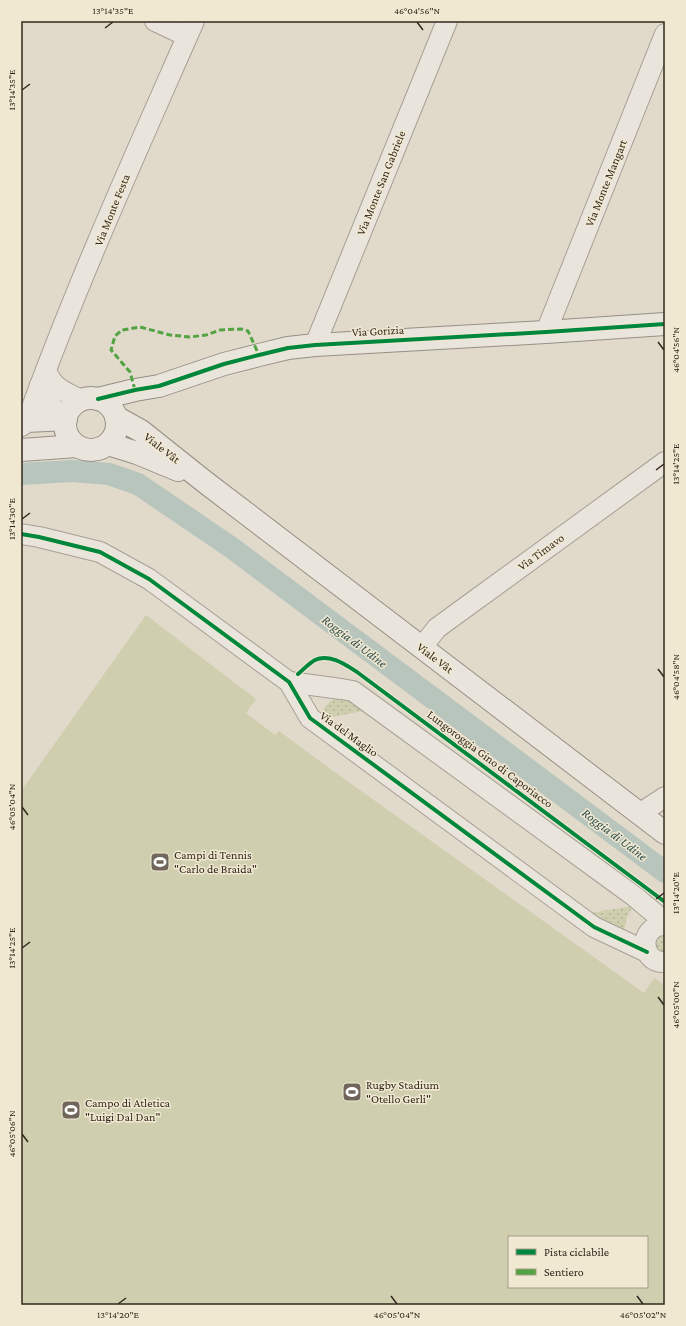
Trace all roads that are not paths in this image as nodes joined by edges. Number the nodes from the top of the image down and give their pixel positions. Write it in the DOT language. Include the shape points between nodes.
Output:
graph roads {
  1 [pos="155,21"];
  2 [pos="447,21"];
  3 [pos="190,28"];
  4 [pos="665,34"];
  5 [pos="665,324"];
  6 [pos="546,332"];
  7 [pos="315,344"];
  8 [pos="43,378"];
  9 [pos="158,386"];
  10 [pos="89,400"];
  11 [pos="116,415"];
  12 [pos="66,419"];
  13 [pos="24,423"];
  14 [pos="108,444"];
  15 [pos="77,446"];
  16 [pos="21,450"];
  17 [pos="665,462"];
  18 [pos="205,482"];
  19 [pos="21,534"];
  20 [pos="422,648"];
  21 [pos="289,682"];
  22 [pos="330,688"];
  23 [pos="317,723"];
  24 [pos="665,797"];
  25 [pos="639,814"];
  26 [pos="665,833"];
  27 [pos="665,922"];
  28 [pos="665,925"];
  29 [pos="647,952"];
  30 [pos="665,962"];
  1 -- 3 [label="street, Via Monte Festa"];
  2 -- 7 [label="street, Via Monte San Gabriele"];
  3 -- 8 [label="street, Via Monte Festa" via="122,183"];
  4 -- 6 [label="street, Via Monte Mangart"];
  5 -- 6 [label="main road, Via Gorizia"];
  6 -- 7 [label="main road, Via Gorizia"];
  7 -- 9 [label="main road, Via Gorizia" via="224,364"];
  8 -- 10 [label="street, Viale Vât" via="60,390"];
  8 -- 12 [label="street" via="45,398"];
  8 -- 13 [label="street, Via Monte Festa"];
  9 -- 10 [label="main road, Via Gorizia"];
  9 -- 11 [label="main road, Via Gorizia"];
  10 -- 11 [label="main road, Viale Vât" via="105,402"];
  10 -- 12 [label="main road" via="73,405"];
  11 -- 14 [label="main road" via="116,432"];
  11 -- 18 [label="main road, Viale Vât"];
  12 -- 13 [label="main road"];
  12 -- 15 [label="main road" via="66,429"];
  14 -- 15 [label="main road" via="93,450"];
  14 -- 18 [label="main road, Viale Vât" via="137,452"];
  15 -- 16 [label="main road"];
  17 -- 20 [label="street, Via Timavo" via="437,628"];
  18 -- 20 [label="main road, Viale Vât"];
  19 -- 21 [label="street, Via del Maglio" via="100,552 149,579"];
  20 -- 25 [label="main road, Viale Vât"];
  21 -- 22 [label="street, Via del Maglio"];
  21 -- 23 [label="street, Via del Maglio" via="310,718"];
  22 -- 23 [label="street, Via del Maglio" via="321,693 316,701"];
  22 -- 27 [label="street, Via del Maglio" via="353,691 634,896"];
  23 -- 29 [label="street, Via del Maglio" via="594,927"];
  24 -- 25 [label="street"];
  25 -- 26 [label="main road, Viale Vât"];
  28 -- 29 [label="street" via="657,926 648,934 645,940"];
  29 -- 30 [label="street, Via del Maglio" via="656,961"];
}
